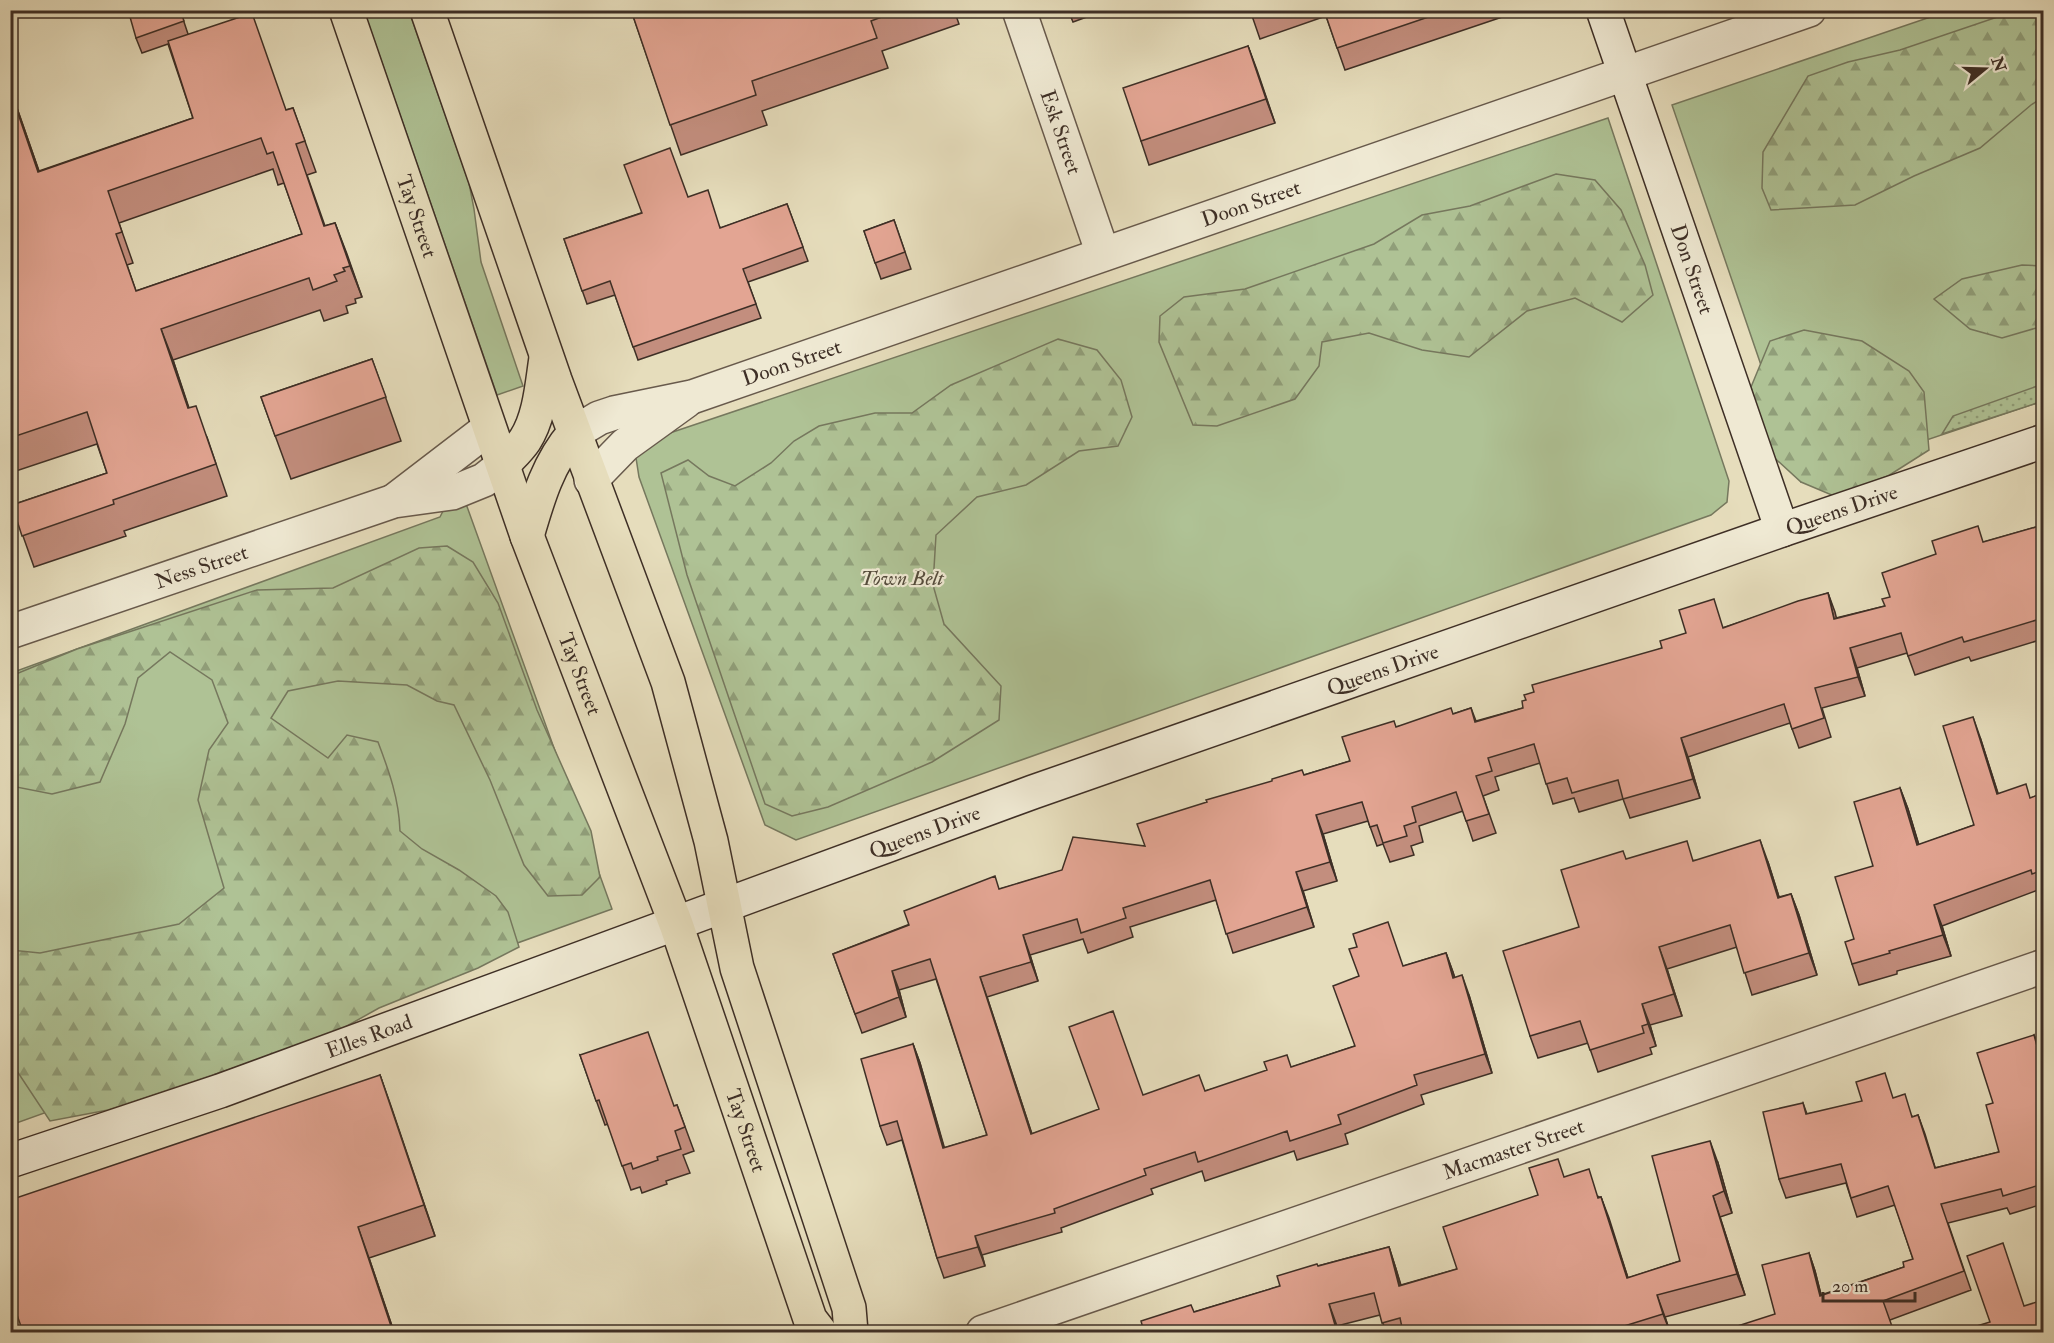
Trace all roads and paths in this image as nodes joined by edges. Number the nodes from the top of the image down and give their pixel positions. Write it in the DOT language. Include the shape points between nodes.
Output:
graph roads {
  1 [pos="346,10"];
  2 [pos="427,10"];
  3 [pos="1019,10"];
  4 [pos="1603,10"];
  5 [pos="1809,10"];
  6 [pos="1625,75"];
  7 [pos="1103,254"];
  8 [pos="546,356"];
  9 [pos="692,397"];
  10 [pos="489,428"];
  11 [pos="574,433"];
  12 [pos="2043,441"];
  13 [pos="503,465"];
  14 [pos="591,480"];
  15 [pos="394,501"];
  16 [pos="1782,530"];
  17 [pos="527,536"];
  18 [pos="10,632"];
  19 [pos="725,906"];
  20 [pos="676,924"];
  21 [pos="2043,966"];
  22 [pos="10,1161"];
  23 [pos="820,1332"];
  24 [pos="851,1332"];
  25 [pos="983,1332"];
  1 -- 10 [label="highway, Tay Street"];
  2 -- 8 [label="highway, Tay Street"];
  3 -- 7 [label="street, Esk Street"];
  4 -- 6 [label="street, Don Street"];
  5 -- 6 [label="street, Doon Street"];
  6 -- 7 [label="street, Doon Street"];
  6 -- 16 [label="street, Don Street"];
  7 -- 9 [label="street, Doon Street"];
  8 -- 11 [label="highway, Tay Street"];
  8 -- 13 [label="highway" via="531,428"];
  9 -- 11 [label="street, Doon Street" via="614,413"];
  9 -- 14 [label="street, Doon Street" via="625,445"];
  10 -- 13 [label="highway, Tay Street"];
  10 -- 15 [label="street, Ness Street"];
  11 -- 14 [label="highway, Tay Street"];
  11 -- 17 [label="highway" via="544,480"];
  12 -- 16 [label="street, Queens Drive"];
  13 -- 15 [label="street, Ness Street" via="484,480 452,493"];
  13 -- 17 [label="highway, Tay Street"];
  14 -- 19 [label="highway, Tay Street" via="668,682"];
  15 -- 18 [label="street, Ness Street"];
  16 -- 19 [label="street, Queens Drive" via="1034,792"];
  17 -- 20 [label="highway, Tay Street"];
  19 -- 20 [label="street, Elles Road"];
  19 -- 24 [label="highway, Tay Street" via="737,968 849,1308"];
  20 -- 22 [label="street, Elles Road" via="220,1091"];
  20 -- 23 [label="highway, Tay Street" via="810,1319"];
  21 -- 25 [label="street, Macmaster Street"];
}
